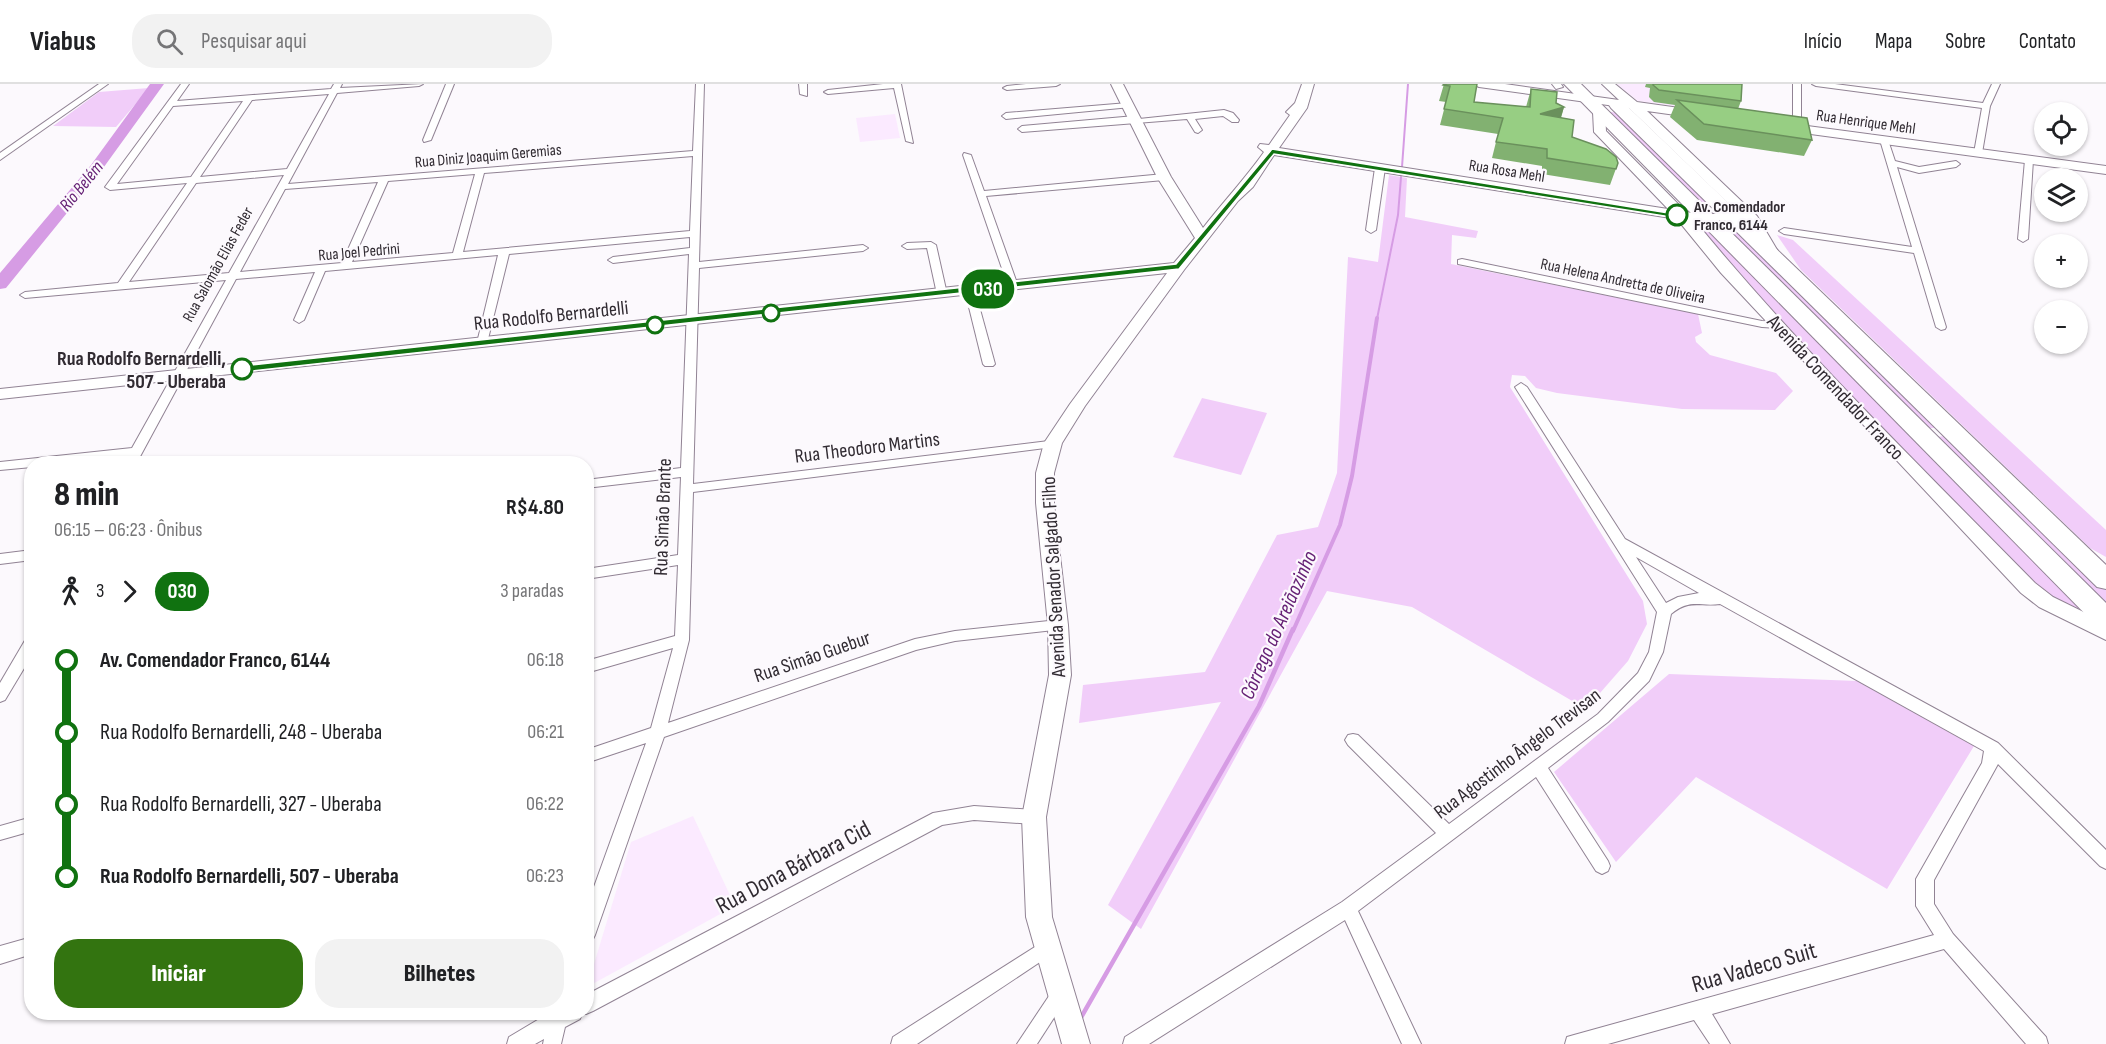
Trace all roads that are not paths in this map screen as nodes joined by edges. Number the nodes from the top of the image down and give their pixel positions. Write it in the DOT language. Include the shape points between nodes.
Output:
graph roads {
  1 [pos="104,84"];
  2 [pos="185,84"];
  3 [pos="419,84"];
  4 [pos="450,84"];
  5 [pos="700,84"];
  6 [pos="803,84"];
  7 [pos="897,84"];
  8 [pos="1056,84"];
  9 [pos="1118,84"];
  10 [pos="1308,84"];
  11 [pos="1479,84"];
  12 [pos="1595,84"];
  13 [pos="1608,84"];
  14 [pos="1797,84"];
  15 [pos="1816,84"];
  16 [pos="1996,84"];
  17 [pos="1562,85"];
  18 [pos="336,87"];
  19 [pos="1007,88"];
  20 [pos="828,92"];
  21 [pos="804,94"];
  22 [pos="250,97"];
  23 [pos="171,104"];
  24 [pos="1600,104"];
  25 [pos="1128,105"];
  26 [pos="1634,106"];
  27 [pos="1986,106"];
  28 [pos="1006,116"];
  29 [pos="1190,117"];
  30 [pos="1713,117"];
  31 [pos="1235,120"];
  32 [pos="1136,121"];
  33 [pos="1775,125"];
  34 [pos="1797,128"];
  35 [pos="1022,129"];
  36 [pos="1197,130"];
  37 [pos="427,140"];
  38 [pos="1884,140"];
  39 [pos="910,141"];
  40 [pos="1268,149"];
  41 [pos="699,153"];
  42 [pos="1978,153"];
  43 [pos="967,155"];
  44 [pos="0,157"];
  45 [pos="2029,160"];
  46 [pos="1891,163"];
  47 [pos="1956,164"];
  48 [pos="1380,168"];
  49 [pos="2106,170"];
  50 [pos="480,171"];
  51 [pos="289,172"];
  52 [pos="1164,177"];
  53 [pos="384,179"];
  54 [pos="190,182"];
  55 [pos="280,188"];
  56 [pos="982,194"];
  57 [pos="1735,210"];
  58 [pos="1681,216"];
  59 [pos="1706,219"];
  60 [pos="1371,230"];
  61 [pos="1784,231"];
  62 [pos="695,234"];
  63 [pos="1202,238"];
  64 [pos="2023,239"];
  65 [pos="907,246"];
  66 [pos="863,248"];
  67 [pos="694,251"];
  68 [pos="1917,251"];
  69 [pos="504,252"];
  70 [pos="457,256"];
  71 [pos="613,260"];
  72 [pos="1462,262"];
  73 [pos="694,266"];
  74 [pos="345,267"];
  75 [pos="1179,267"];
  76 [pos="321,269"];
  77 [pos="230,278"];
  78 [pos="1013,286"];
  79 [pos="120,288"];
  80 [pos="970,291"];
  81 [pos="942,294"];
  82 [pos="25,295"];
  83 [pos="299,320"];
  84 [pos="691,321"];
  85 [pos="1778,325"];
  86 [pos="1941,327"];
  87 [pos="482,343"];
  88 [pos="989,364"];
  89 [pos="176,376"];
  90 [pos="1521,387"];
  91 [pos="0,394"];
  92 [pos="1914,427"];
  93 [pos="1952,430"];
  94 [pos="1053,443"];
  95 [pos="134,456"];
  96 [pos="24,465"];
  97 [pos="0,466"];
  98 [pos="686,472"];
  99 [pos="594,483"];
  100 [pos="686,489"];
  101 [pos="1619,542"];
  102 [pos="24,556"];
  103 [pos="0,559"];
  104 [pos="683,559"];
  105 [pos="594,573"];
  106 [pos="2106,580"];
  107 [pos="1728,602"];
  108 [pos="1664,612"];
  109 [pos="2106,619"];
  110 [pos="1058,625"];
  111 [pos="2106,632"];
  112 [pos="682,640"];
  113 [pos="24,655"];
  114 [pos="594,665"];
  115 [pos="0,696"];
  116 [pos="658,732"];
  117 [pos="1353,740"];
  118 [pos="1992,748"];
  119 [pos="594,754"];
  120 [pos="1538,766"];
  121 [pos="1034,817"];
  122 [pos="24,826"];
  123 [pos="1448,832"];
  124 [pos="0,833"];
  125 [pos="2106,861"];
  126 [pos="1602,866"];
  127 [pos="1348,908"];
  128 [pos="594,912"];
  129 [pos="1947,940"];
  130 [pos="1048,946"];
  131 [pos="24,948"];
  132 [pos="0,955"];
  133 [pos="1062,991"];
  134 [pos="594,1001"];
  135 [pos="1698,1009"];
  136 [pos="553,1020"];
  137 [pos="557,1020"];
  138 [pos="1073,1035"];
  139 [pos="516,1044"];
  140 [pos="552,1044"];
  141 [pos="900,1044"];
  142 [pos="1026,1044"];
  143 [pos="1132,1044"];
  144 [pos="1412,1044"];
  145 [pos="1574,1044"];
  146 [pos="1722,1044"];
  147 [pos="2039,1044"];
  1 -- 44 [label="street"];
  2 -- 23 [label="street"];
  3 -- 18 [label="street"];
  4 -- 37 [label="street"];
  5 -- 41 [label="street, Rua Simão Brante"];
  6 -- 21 [label="street"];
  7 -- 20 [label="street"];
  7 -- 39 [label="street"];
  8 -- 19 [label="street"];
  9 -- 25 [label="main road"];
  10 -- 40 [label="main road, Avenida Senador Salgado Filho" via="1297,114"];
  11 -- 24 [label="main road"];
  12 -- 24 [label="highway, Avenida Comendador Franco"];
  13 -- 26 [label="main road, Avenida Comendador Franco"];
  14 -- 34 [label="street"];
  15 -- 27 [label="street"];
  16 -- 27 [label="street"];
  17 -- 24 [label="highway, Avenida Comendador Franco"];
  18 -- 22 [label="street"];
  18 -- 51 [label="street, Rua Salomão Elias Feder"];
  22 -- 23 [label="street"];
  22 -- 54 [label="street"];
  23 -- 54 [label="street" via="110,187"];
  24 -- 26 [label="main road"];
  24 -- 57 [label="highway, Avenida Comendador Franco"];
  24 -- 58 [label="main road, Avenida Comendador Franco" via="1600,132"];
  24 -- 59 [label="highway, Avenida Comendador Franco"];
  25 -- 28 [label="street"];
  25 -- 32 [label="main road"];
  26 -- 30 [label="main road"];
  26 -- 57 [label="main road, Avenida Comendador Franco"];
  27 -- 42 [label="street"];
  29 -- 31 [label="street" via="1227,114"];
  29 -- 32 [label="street"];
  29 -- 36 [label="street"];
  32 -- 35 [label="street"];
  32 -- 52 [label="main road"];
  33 -- 34 [label="main road, Rua Henrique Mehl"];
  34 -- 38 [label="main road, Rua Henrique Mehl"];
  38 -- 42 [label="main road, Rua Henrique Mehl"];
  38 -- 46 [label="street"];
  40 -- 48 [label="main road, Rua Rosa Mehl"];
  40 -- 63 [label="main road, Avenida Senador Salgado Filho" via="1248,184"];
  41 -- 50 [label="street, Rua Diniz Joaquim Geremias"];
  41 -- 62 [label="street, Rua Simão Brante"];
  42 -- 45 [label="main road, Rua Henrique Mehl"];
  43 -- 56 [label="street" via="976,188"];
  45 -- 49 [label="main road, Rua Henrique Mehl"];
  45 -- 64 [label="street"];
  46 -- 47 [label="street" via="1919,170"];
  46 -- 68 [label="street"];
  48 -- 58 [label="main road, Rua Rosa Mehl"];
  48 -- 60 [label="street"];
  50 -- 53 [label="street, Rua Diniz Joaquim Geremias"];
  50 -- 70 [label="street"];
  51 -- 54 [label="street"];
  51 -- 55 [label="street, Rua Salomão Elias Feder"];
  52 -- 56 [label="street"];
  52 -- 63 [label="main road"];
  53 -- 55 [label="street, Rua Diniz Joaquim Geremias"];
  53 -- 74 [label="street"];
  54 -- 79 [label="street"];
  55 -- 77 [label="street, Rua Salomão Elias Feder"];
  56 -- 78 [label="street"];
  57 -- 59 [label="main road, Rua Rosa Mehl"];
  57 -- 93 [label="highway, Avenida Comendador Franco" via="1775,258"];
  58 -- 59 [label="main road, Rua Rosa Mehl"];
  58 -- 85 [label="main road, Avenida Comendador Franco"];
  59 -- 92 [label="highway, Avenida Comendador Franco"];
  61 -- 68 [label="street"];
  62 -- 67 [label="street, Rua Simão Brante"];
  62 -- 69 [label="street, Rua Joel Pedrini"];
  63 -- 75 [label="main road, Avenida Senador Salgado Filho"];
  65 -- 81 [label="street" via="931,245"];
  66 -- 73 [label="street"];
  67 -- 71 [label="street"];
  67 -- 73 [label="street, Rua Simão Brante"];
  68 -- 86 [label="street"];
  69 -- 70 [label="street, Rua Joel Pedrini"];
  69 -- 87 [label="street"];
  70 -- 74 [label="street, Rua Joel Pedrini"];
  72 -- 85 [label="street, Rua Helena Andretta de Oliveira"];
  73 -- 84 [label="street, Rua Simão Brante"];
  74 -- 76 [label="street, Rua Joel Pedrini"];
  75 -- 78 [label="main road, Rua Rodolfo Bernardelli"];
  75 -- 94 [label="main road, Avenida Senador Salgado Filho"];
  76 -- 77 [label="street, Rua Joel Pedrini"];
  76 -- 83 [label="street"];
  77 -- 79 [label="street, Rua Joel Pedrini"];
  77 -- 89 [label="street, Rua Salomão Elias Feder"];
  78 -- 80 [label="main road, Rua Rodolfo Bernardelli"];
  79 -- 82 [label="street, Rua Joel Pedrini"];
  80 -- 81 [label="main road, Rua Rodolfo Bernardelli"];
  80 -- 88 [label="street"];
  81 -- 84 [label="main road, Rua Rodolfo Bernardelli"];
  84 -- 87 [label="main road, Rua Rodolfo Bernardelli"];
  84 -- 98 [label="street, Rua Simão Brante"];
  85 -- 111 [label="main road, Avenida Comendador Franco" via="2028,588 2046,602"];
  87 -- 89 [label="main road, Rua Rodolfo Bernardelli"];
  89 -- 91 [label="main road, Rua Rodolfo Bernardelli"];
  89 -- 95 [label="street, Rua Salomão Elias Feder"];
  90 -- 101 [label="street"];
  92 -- 93 [label="highway" via="1939,436"];
  92 -- 109 [label="highway, Avenida Comendador Franco"];
  93 -- 106 [label="highway, Avenida Comendador Franco"];
  94 -- 100 [label="street, Rua Theodoro Martins"];
  94 -- 110 [label="main road, Avenida Senador Salgado Filho" via="1045,473 1045,503"];
  96 -- 97 [label="street"];
  98 -- 99 [label="street"];
  98 -- 100 [label="street, Rua Simão Brante"];
  100 -- 104 [label="street, Rua Simão Brante"];
  101 -- 107 [label="street"];
  101 -- 108 [label="street"];
  102 -- 103 [label="street"];
  104 -- 105 [label="street"];
  104 -- 112 [label="street, Rua Simão Brante"];
  107 -- 108 [label="street" via="1701,596 1678,600"];
  107 -- 118 [label="street"];
  108 -- 120 [label="street, Rua Agostinho Ângelo Trevisan" via="1656,652 1644,677 1603,718"];
  110 -- 116 [label="street, Rua Simão Guebur" via="955,636 915,645"];
  110 -- 121 [label="main road, Avenida Senador Salgado Filho" via="1058,700"];
  112 -- 114 [label="street"];
  112 -- 116 [label="street, Rua Simão Brante"];
  113 -- 115 [label="street"];
  116 -- 119 [label="street, Rua Simão Guebur"];
  116 -- 128 [label="street, Rua Simão Brante"];
  117 -- 123 [label="street"];
  118 -- 125 [label="street"];
  118 -- 129 [label="street" via="1990,764 1925,879 1925,906"];
  120 -- 123 [label="street, Rua Agostinho Ângelo Trevisan"];
  120 -- 126 [label="street"];
  121 -- 130 [label="main road, Avenida Senador Salgado Filho" via="1040,917"];
  121 -- 134 [label="street, Rua Dona Bárbara Cid" via="974,813 939,818"];
  122 -- 124 [label="street"];
  123 -- 127 [label="street, Rua Agostinho Ângelo Trevisan"];
  127 -- 143 [label="street, Rua Agostinho Ângelo Trevisan"];
  127 -- 144 [label="street"];
  129 -- 135 [label="street, Rua Vadeco Suit"];
  129 -- 147 [label="street"];
  130 -- 133 [label="main road, Avenida Senador Salgado Filho"];
  130 -- 141 [label="street"];
  131 -- 132 [label="street"];
  133 -- 138 [label="main road, Avenida Senador Salgado Filho"];
  133 -- 142 [label="street"];
  135 -- 145 [label="street, Rua Vadeco Suit"];
  135 -- 146 [label="street"];
  136 -- 139 [label="street"];
  137 -- 140 [label="street"];
}
